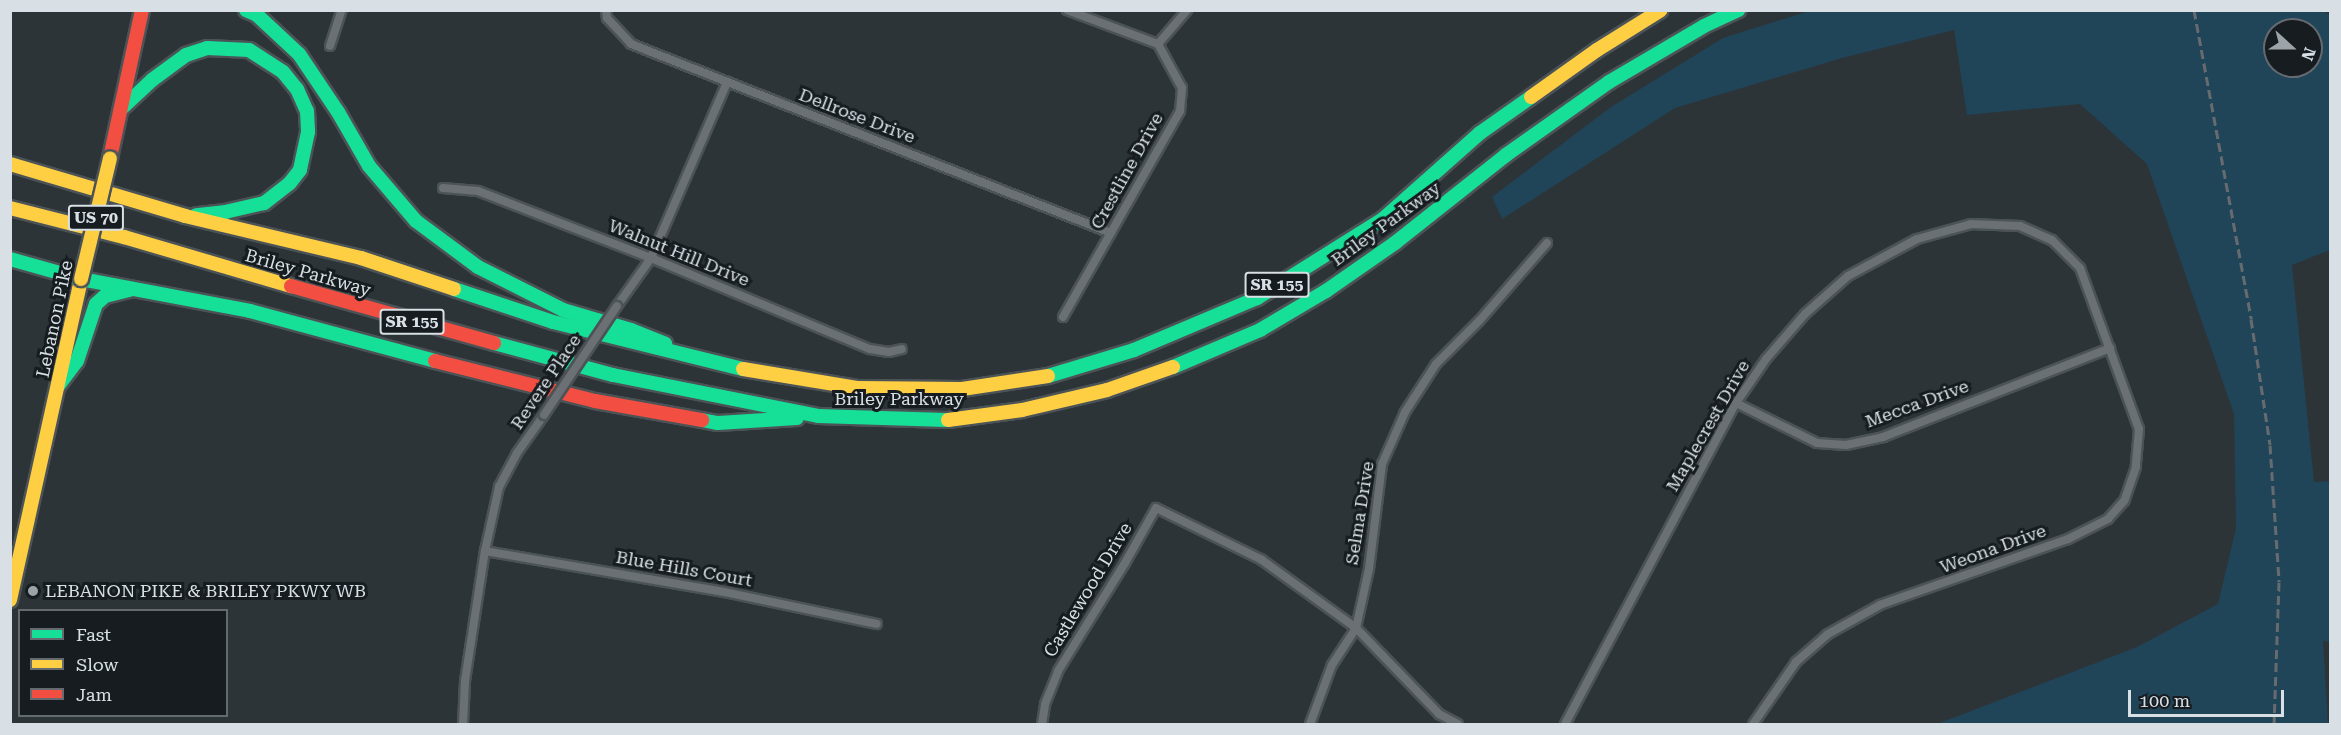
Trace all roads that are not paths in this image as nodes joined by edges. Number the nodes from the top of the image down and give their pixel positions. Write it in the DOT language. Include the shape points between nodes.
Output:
graph roads {
  1 [pos="142,10"];
  2 [pos="246,10"];
  3 [pos="342,10"];
  4 [pos="606,10"];
  5 [pos="1067,10"];
  6 [pos="1187,10"];
  7 [pos="1661,10"];
  8 [pos="1739,10"];
  9 [pos="1158,44"];
  10 [pos="330,46"];
  11 [pos="727,82"];
  12 [pos="121,109"];
  13 [pos="10,164"];
  14 [pos="443,188"];
  15 [pos="10,208"];
  16 [pos="185,216"];
  17 [pos="1112,233"];
  18 [pos="1547,243"];
  19 [pos="651,258"];
  20 [pos="10,259"];
  21 [pos="81,279"];
  22 [pos="134,289"];
  23 [pos="1063,317"];
  24 [pos="2110,348"];
  25 [pos="902,349"];
  26 [pos="700,359"];
  27 [pos="58,386"];
  28 [pos="1736,403"];
  29 [pos="818,416"];
  30 [pos="485,551"];
  31 [pos="10,600"];
  32 [pos="876,624"];
  33 [pos="1356,628"];
  34 [pos="464,724"];
  35 [pos="1041,724"];
  36 [pos="1310,724"];
  37 [pos="1458,724"];
  38 [pos="1565,724"];
  39 [pos="1753,724"];
  1 -- 12 [label="main road, Lebanon Pike / US 70"];
  2 -- 26 [label="main road" via="257,15 299,54 369,166 416,221 478,267 563,310 631,330"];
  3 -- 10 [label="street"];
  4 -- 11 [label="street, Dellrose Drive" via="607,18 631,44"];
  5 -- 9 [label="street"];
  6 -- 9 [label="street"];
  7 -- 26 [label="main road, Briley Parkway / SR 155" via="1480,133 1383,219 1257,298 1134,350 1040,378 962,389 858,388"];
  8 -- 29 [label="main road, Briley Parkway / SR 155" via="1609,82 1506,155 1395,243 1260,330 1107,390 1022,410 945,420"];
  9 -- 17 [label="street, Crestline Drive" via="1182,88 1180,111"];
  11 -- 17 [label="street, Dellrose Drive"];
  11 -- 19 [label="street, Revere Place"];
  12 -- 16 [label="main road" via="152,80 186,56 207,48 249,50 265,57 297,89 307,111 308,132 300,170 290,183 264,202 226,212"];
  12 -- 21 [label="main road, Lebanon Pike / US 70, bridge"];
  13 -- 16 [label="main road, Briley Parkway / SR 155"];
  14 -- 19 [label="street, Walnut Hill Drive" via="478,191"];
  15 -- 29 [label="main road, Briley Parkway / SR 155" via="613,375"];
  16 -- 26 [label="main road, Briley Parkway / SR 155" via="361,258 554,322"];
  17 -- 23 [label="street, Crestline Drive"];
  18 -- 33 [label="street, Selma Drive" via="1436,364 1404,412 1382,464 1369,569"];
  19 -- 25 [label="street, Walnut Hill Drive" via="870,349"];
  19 -- 30 [label="street, Revere Place, bridge" via="517,453 499,487"];
  20 -- 21 [label="main road"];
  21 -- 22 [label="main road"];
  21 -- 27 [label="main road, Lebanon Pike / US 70"];
  22 -- 27 [label="main road" via="105,296 96,304 77,361"];
  22 -- 29 [label="main road" via="250,311 515,383 630,408 718,423"];
  24 -- 28 [label="street, Mecca Drive" via="1883,437 1846,445 1818,443"];
  24 -- 28 [label="street, Maplecrest Drive" via="2080,268 2052,240 2020,226 1971,224 1917,239 1848,276 1805,314 1766,359"];
  24 -- 39 [label="street, Weona Drive" via="2139,429 2136,466 2124,501 2108,519 2068,539 1880,605 1828,634 1796,662"];
  27 -- 31 [label="main road, Lebanon Pike / US 70"];
  28 -- 38 [label="street, Maplecrest Drive"];
  30 -- 32 [label="street, Blue Hills Court" via="724,592"];
  30 -- 34 [label="street, Revere Place" via="465,681"];
  33 -- 35 [label="street, Castlewood Drive" via="1262,561 1156,508 1058,671"];
  33 -- 36 [label="street, Selma Drive" via="1332,665"];
  33 -- 37 [label="street" via="1439,714"];
}
